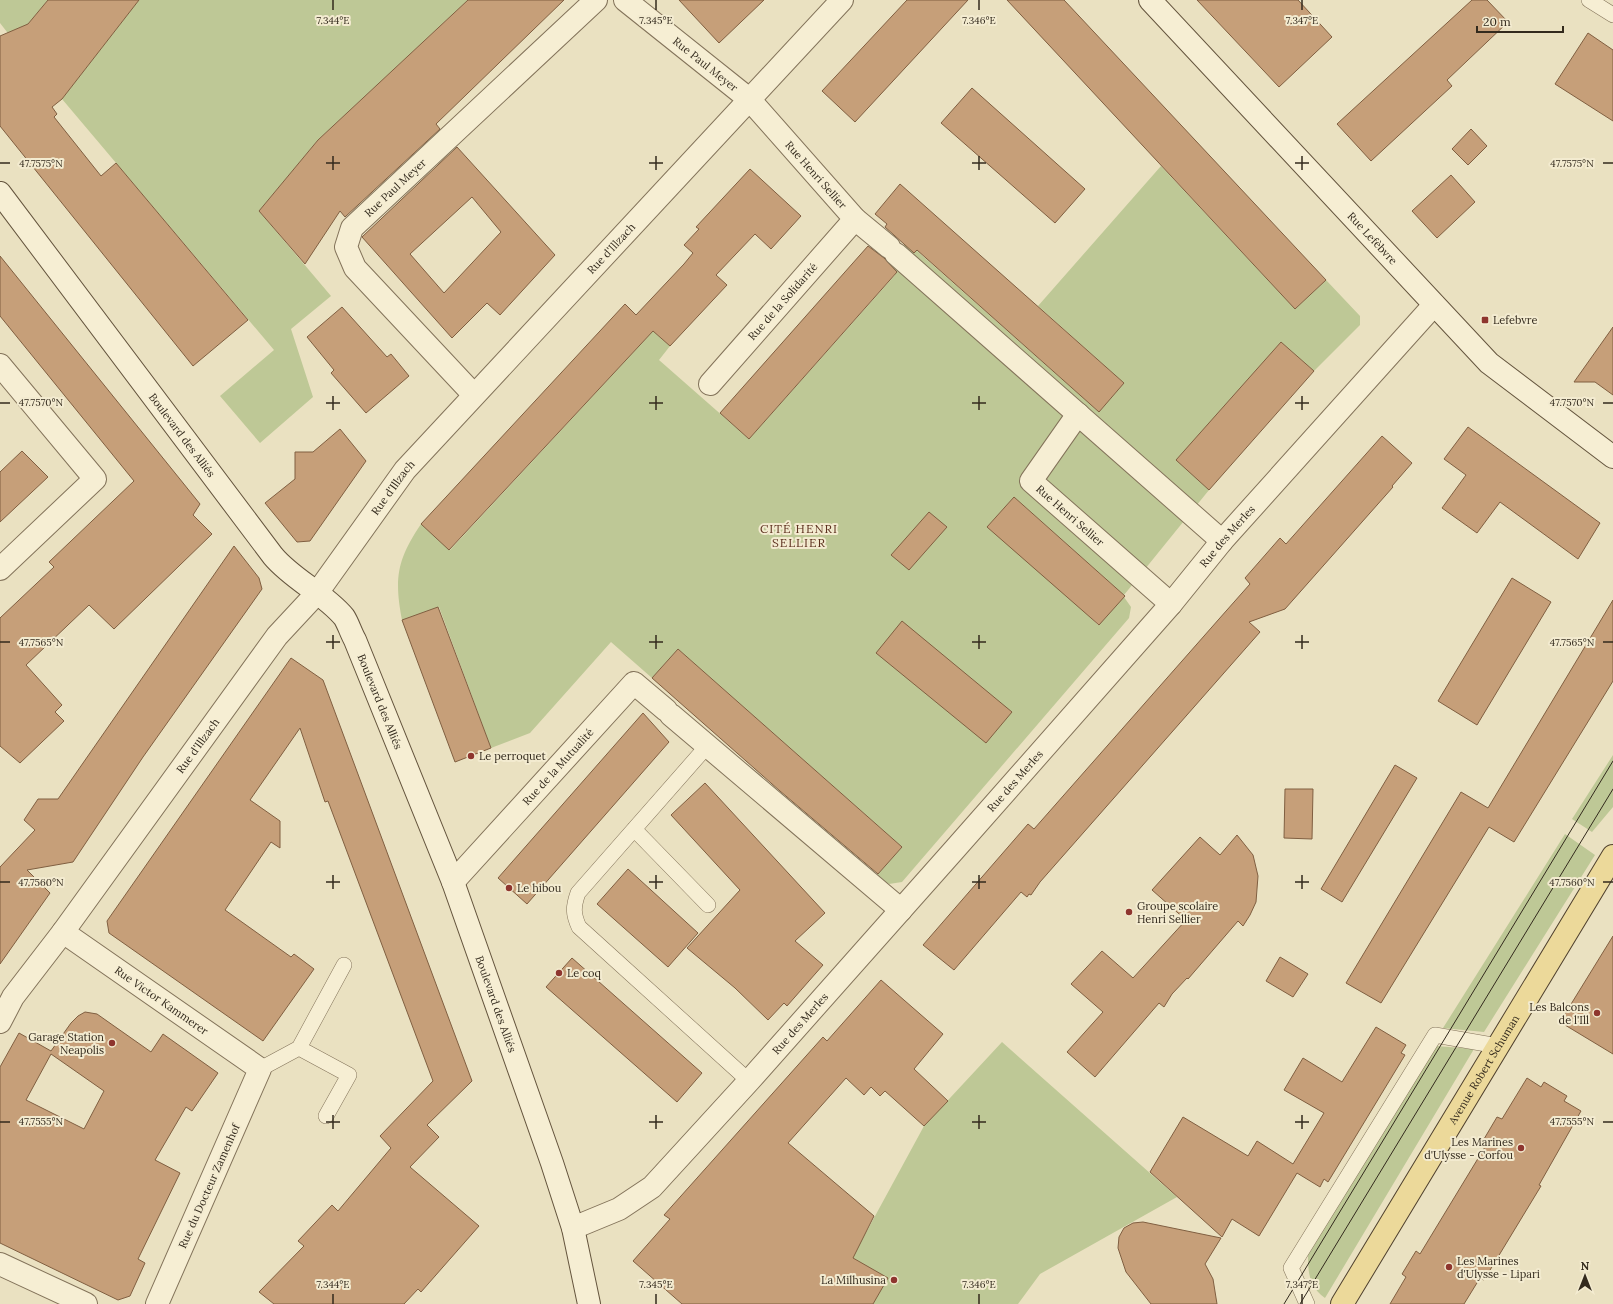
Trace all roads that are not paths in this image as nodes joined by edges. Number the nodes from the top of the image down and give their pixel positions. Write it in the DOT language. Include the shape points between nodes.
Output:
graph roads {
  1 [pos="596,0"];
  2 [pos="625,0"];
  3 [pos="842,0"];
  4 [pos="1150,0"];
  5 [pos="1591,0"];
  6 [pos="1613,15"];
  7 [pos="749,99"];
  8 [pos="0,193"];
  9 [pos="855,219"];
  10 [pos="1434,305"];
  11 [pos="0,365"];
  12 [pos="710,384"];
  13 [pos="474,395"];
  14 [pos="1078,414"];
  15 [pos="1613,457"];
  16 [pos="1222,541"];
  17 [pos="0,569"];
  18 [pos="317,593"];
  19 [pos="1171,604"];
  20 [pos="708,746"];
  21 [pos="634,829"];
  22 [pos="1611,864"];
  23 [pos="453,882"];
  24 [pos="708,905"];
  25 [pos="900,910"];
  26 [pos="63,932"];
  27 [pos="344,965"];
  28 [pos="7,992"];
  29 [pos="0,1022"];
  30 [pos="1498,1046"];
  31 [pos="299,1048"];
  32 [pos="260,1069"];
  33 [pos="749,1081"];
  34 [pos="326,1116"];
  35 [pos="573,1228"];
  36 [pos="0,1264"];
  37 [pos="86,1304"];
  38 [pos="157,1304"];
  39 [pos="589,1304"];
  40 [pos="1307,1304"];
  41 [pos="1342,1304"];
  1 -- 13 [label="street, Rue Paul Meyer" via="352,228 346,247 356,268"];
  2 -- 7 [label="street, Rue Paul Meyer"];
  3 -- 7 [label="street, Rue d'Illzach"];
  4 -- 10 [label="street, Rue Lefèbvre"];
  5 -- 6 [label="lane"];
  7 -- 9 [label="street, Rue Henri Sellier"];
  7 -- 13 [label="street, Rue d'Illzach"];
  8 -- 18 [label="street, Boulevard des Alliés" via="273,556"];
  9 -- 12 [label="street, Rue de la Solidarité"];
  9 -- 14 [label="street, Rue Henri Sellier"];
  10 -- 15 [label="street, Rue Lefèbvre" via="1489,363"];
  10 -- 16 [label="street, Rue des Merles"];
  11 -- 17 [label="street" via="95,479"];
  13 -- 18 [label="street, Rue d'Illzach" via="405,470"];
  14 -- 16 [label="street, Rue Henri Sellier"];
  14 -- 19 [label="street, Rue Henri Sellier" via="1031,480"];
  16 -- 19 [label="street, Rue des Merles"];
  18 -- 23 [label="street, Boulevard des Alliés" via="344,618 355,640"];
  18 -- 26 [label="street, Rue d'Illzach" via="277,636"];
  19 -- 25 [label="street, Rue des Merles"];
  20 -- 21 [label="lane"];
  20 -- 23 [label="street, Rue de la Mutualité" via="634,683"];
  20 -- 25 [label="street, Rue de la Mutualité"];
  21 -- 24 [label="lane"];
  21 -- 33 [label="lane" via="578,893 573,915 579,927"];
  22 -- 30 [label="main road, Avenue Robert Schuman"];
  23 -- 35 [label="street, Boulevard des Alliés"];
  25 -- 33 [label="street, Rue des Merles"];
  26 -- 28 [label="street, Rue d'Illzach"];
  26 -- 32 [label="street, Rue Victor Kammerer"];
  27 -- 31 [label="lane"];
  28 -- 29 [label="street, Rue d'Illzach"];
  30 -- 40 [label="lane" via="1435,1035 1291,1268"];
  30 -- 41 [label="main road, Avenue Robert Schuman"];
  31 -- 32 [label="lane"];
  31 -- 34 [label="lane" via="349,1075"];
  32 -- 38 [label="street, Rue du Docteur Zamenhof"];
  33 -- 35 [label="street, Rue des Merles" via="652,1187 619,1209"];
  35 -- 39 [label="street, Boulevard des Alliés"];
  36 -- 37 [label="street"];
}
